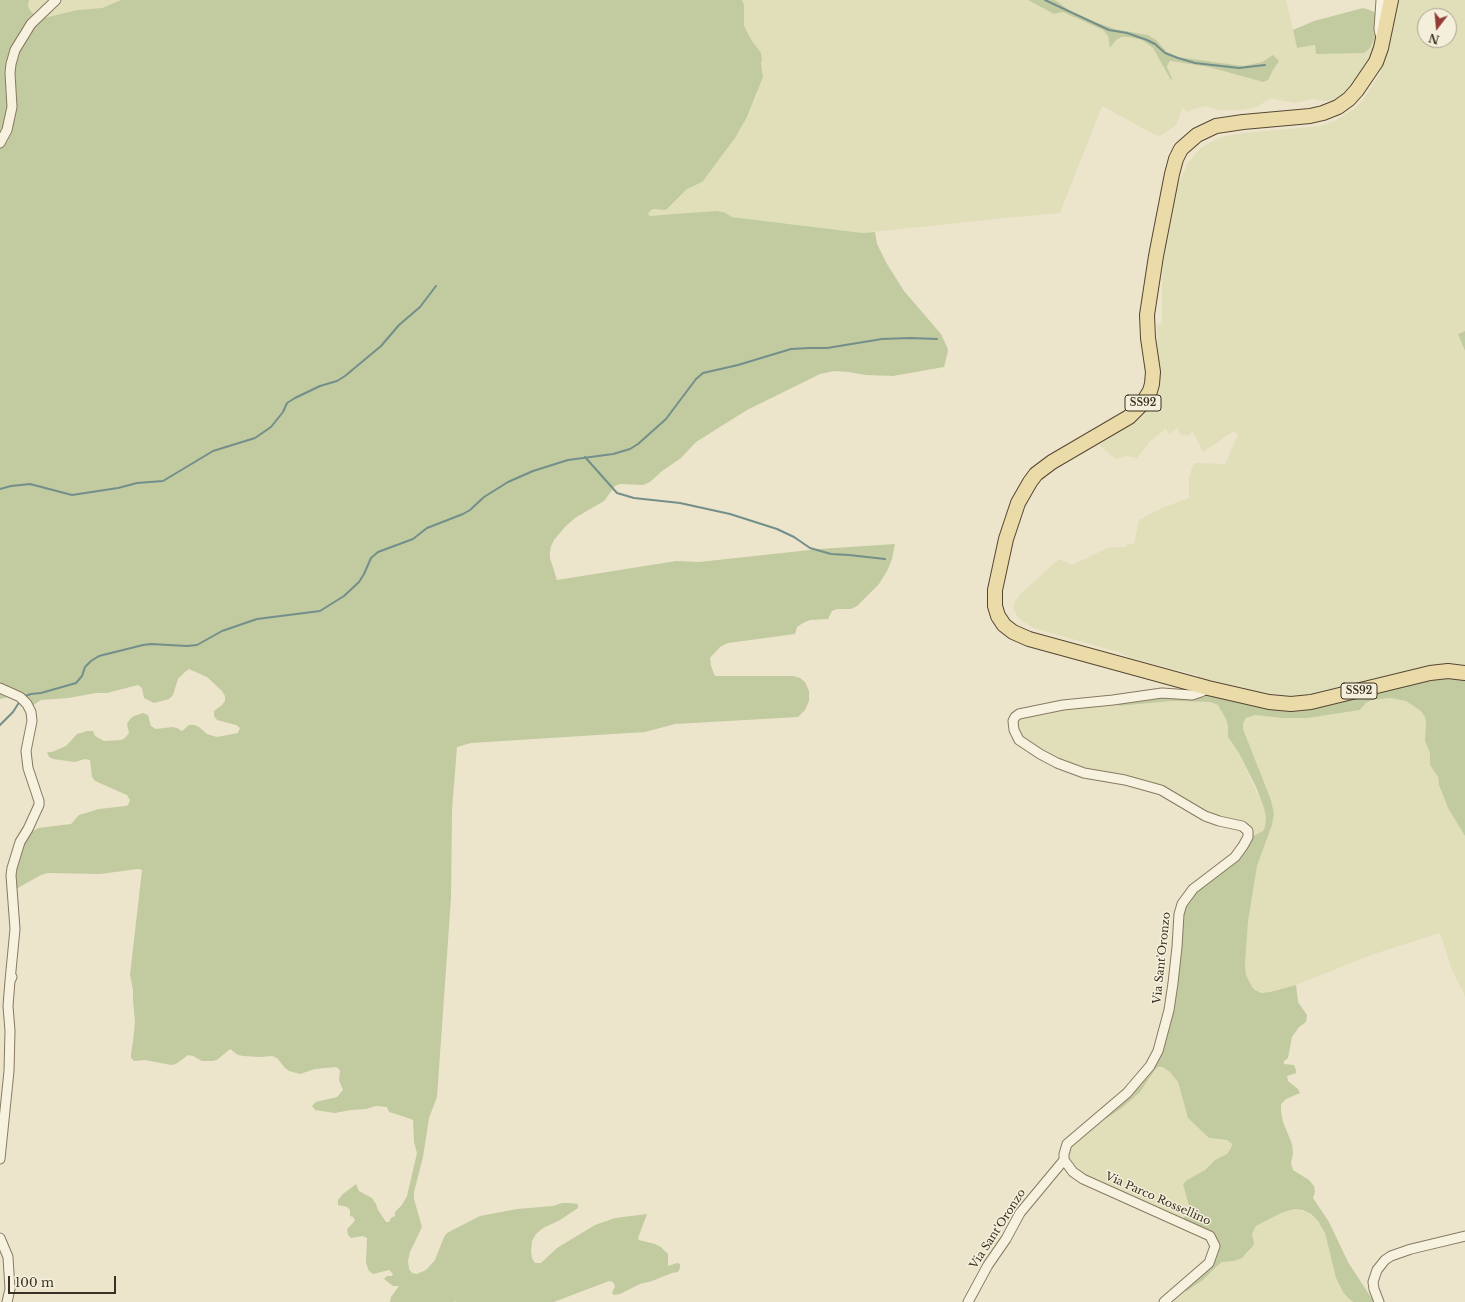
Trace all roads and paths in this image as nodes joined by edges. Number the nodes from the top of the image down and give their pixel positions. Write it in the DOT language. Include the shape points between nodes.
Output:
graph roads {
  1 [pos="56,0"];
  2 [pos="1380,0"];
  3 [pos="1391,0"];
  4 [pos="1383,36"];
  5 [pos="0,143"];
  6 [pos="1465,673"];
  7 [pos="0,688"];
  8 [pos="1208,688"];
  9 [pos="14,972"];
  10 [pos="10,981"];
  11 [pos="0,1159"];
  12 [pos="1064,1160"];
  13 [pos="1465,1236"];
  14 [pos="0,1238"];
  15 [pos="7,1302"];
  16 [pos="968,1302"];
  17 [pos="1164,1302"];
  18 [pos="1378,1302"];
  1 -- 5 [label="street" via="31,24 15,50 11,69 12,107 7,130"];
  2 -- 4 [label="street" via="1379,29"];
  3 -- 4 [label="main road, SS92"];
  4 -- 8 [label="main road, SS92" via="1376,62 1370,72 1349,99 1338,107 1324,114 1216,126 1197,135 1181,149 1172,174 1149,302 1147,325 1153,378 1150,391 1129,417 1036,474 1019,499 1006,539 994,601 1001,620 1013,632 1029,640"];
  6 -- 8 [label="main road, SS92" via="1430,673 1302,704 1269,702"];
  7 -- 10 [label="street" via="20,697 31,712 32,721 26,751 28,768 39,801 20,842 12,868 14,929"];
  8 -- 12 [label="street, Via Sant'Oronzo" via="1192,695 1162,693 1063,705 1019,714 1013,721 1019,740 1057,763 1084,773 1125,780 1161,790 1205,816 1242,826 1248,831 1243,846 1235,856 1193,889 1182,904 1169,1010 1158,1051 1150,1066 1127,1093 1069,1141 1064,1149"];
  9 -- 10 [label="street"];
  10 -- 11 [label="street" via="9,1071"];
  12 -- 16 [label="street, Via Sant'Oronzo" via="1020,1213"];
  12 -- 17 [label="street, Via Parco Rossellino" via="1073,1172 1084,1179 1210,1236 1215,1246 1209,1263"];
  13 -- 18 [label="street" via="1411,1249 1385,1260 1377,1270 1373,1282"];
  14 -- 15 [label="street" via="8,1257 10,1288"];
}
